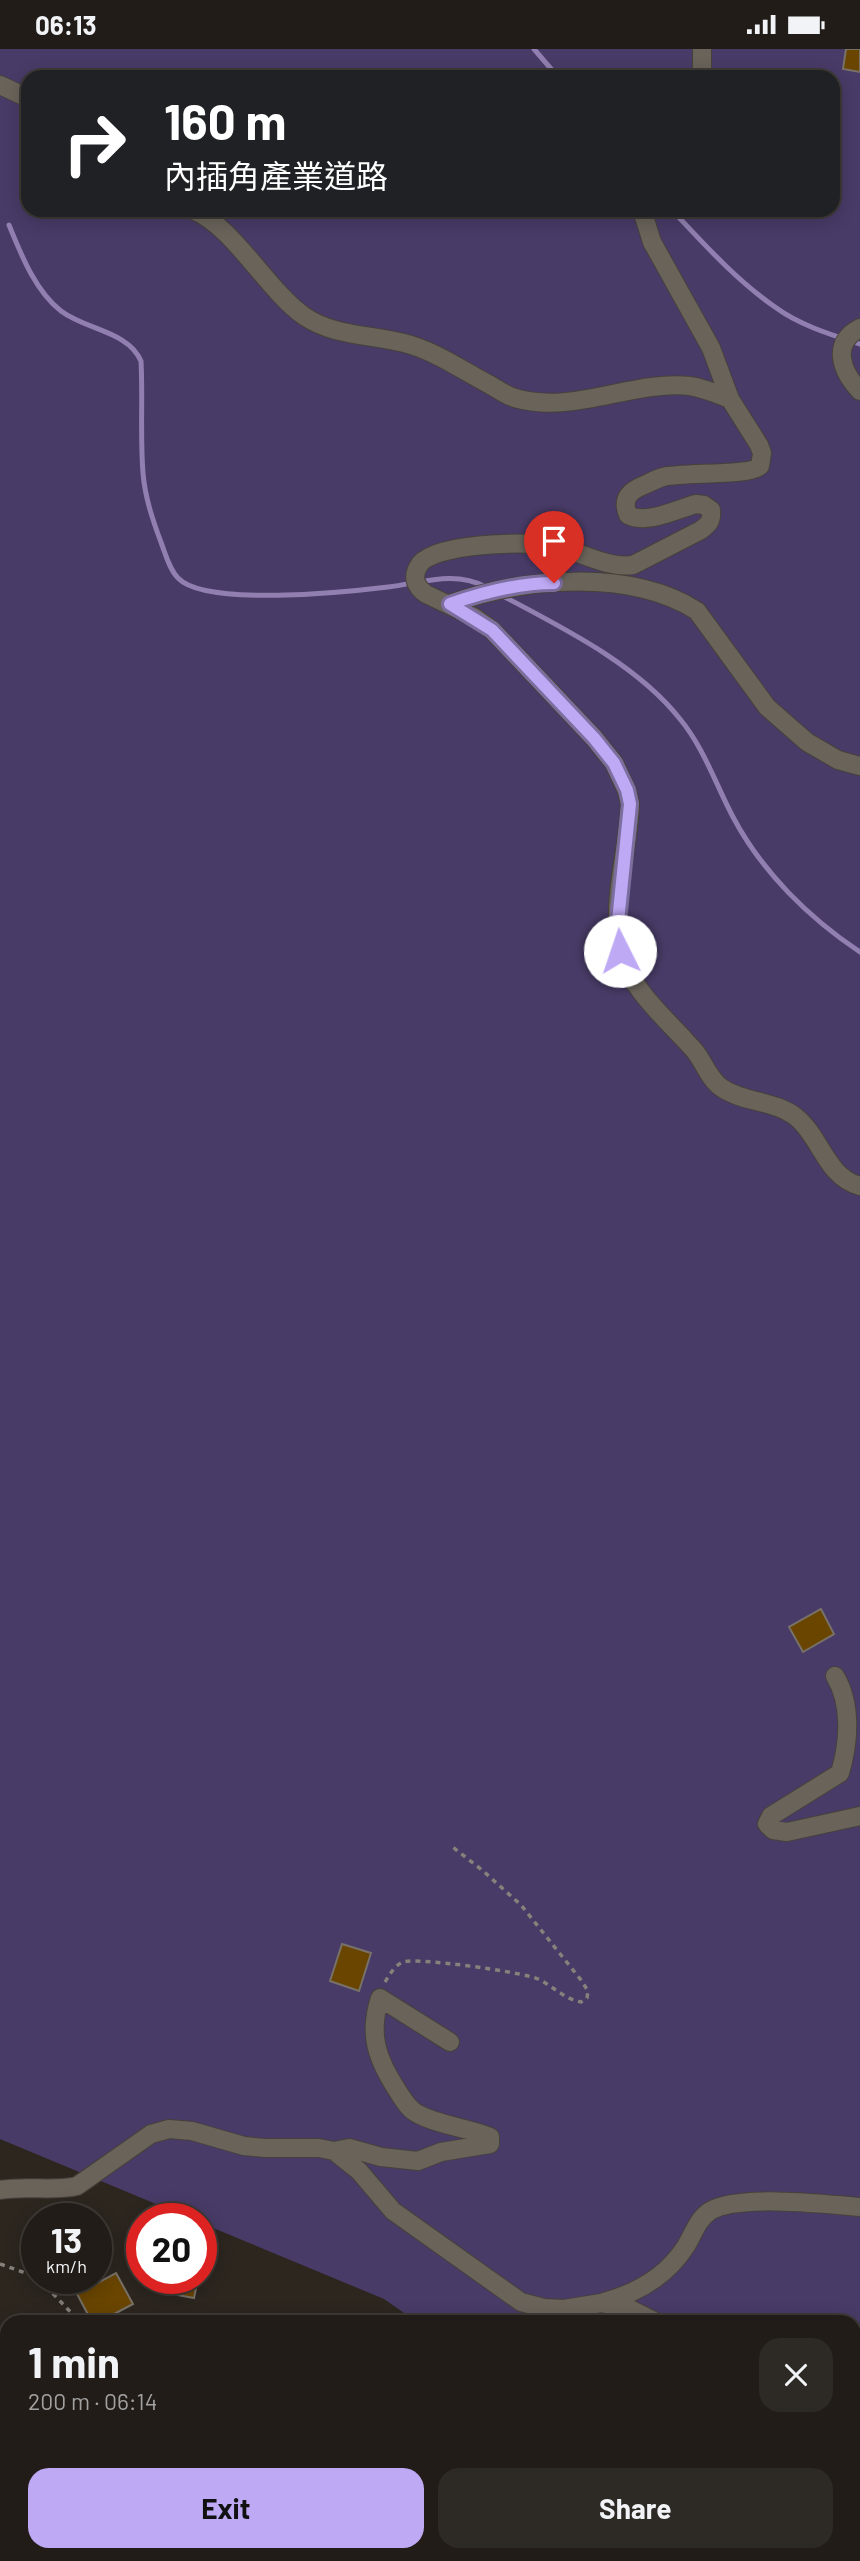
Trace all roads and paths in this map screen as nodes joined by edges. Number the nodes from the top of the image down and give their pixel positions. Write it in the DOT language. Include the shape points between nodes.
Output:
graph roads {
  1 [pos="702,49"];
  2 [pos="702,70"];
  3 [pos="0,85"];
  4 [pos="21,95"];
  5 [pos="203,217"];
  6 [pos="644,217"];
  7 [pos="850,336"];
  8 [pos="860,391"];
  9 [pos="730,399"];
  10 [pos="450,604"];
  11 [pos="860,766"];
  12 [pos="860,1186"];
  13 [pos="835,1675"];
  14 [pos="860,1816"];
  15 [pos="450,1845"];
  16 [pos="380,1998"];
  17 [pos="450,2042"];
  18 [pos="334,2151"];
  19 [pos="0,2190"];
  20 [pos="860,2207"];
  21 [pos="0,2264"];
  22 [pos="21,2272"];
  23 [pos="53,2294"];
  24 [pos="601,2303"];
  25 [pos="73,2315"];
  26 [pos="642,2315"];
  1 -- 2 [label="street"];
  3 -- 4 [label="street"];
  5 -- 9 [label="street" via="222,231 272,286 324,327 410,345 514,398 574,401 687,386"];
  6 -- 9 [label="street" via="652,242 711,348"];
  7 -- 8 [label="street" via="842,356"];
  9 -- 10 [label="street" via="762,453 761,466 750,471 662,477 636,488 625,501 628,515 635,519 705,505 712,518 701,530 633,565 552,545 478,545 420,562 415,573 418,586"];
  10 -- 11 [label="street" via="530,583 639,587 684,602 704,619 767,707 807,741"];
  10 -- 12 [label="street" via="492,630 614,763 630,804 617,931 627,970 639,989 696,1053 716,1083 795,1117 834,1170"];
  13 -- 14 [label="street" via="848,1720 840,1773 771,1816 767,1823 773,1830 787,1832"];
  15 -- 16 [label="path" via="521,1905 581,1980 587,1998 574,2001 523,1974 404,1961 393,1969"];
  16 -- 17 [label="street"];
  16 -- 18 [label="street" via="376,2052 407,2106 426,2118 492,2140 486,2146 418,2161 349,2148"];
  18 -- 19 [label="street" via="244,2146 169,2129 151,2134 77,2186"];
  18 -- 24 [label="street" via="359,2171 393,2211 521,2302 564,2309"];
  20 -- 24 [label="street" via="733,2203 713,2209 699,2220 685,2248 657,2277 629,2295"];
  21 -- 22 [label="path"];
  23 -- 25 [label="path"];
  24 -- 26 [label="street"];
}
